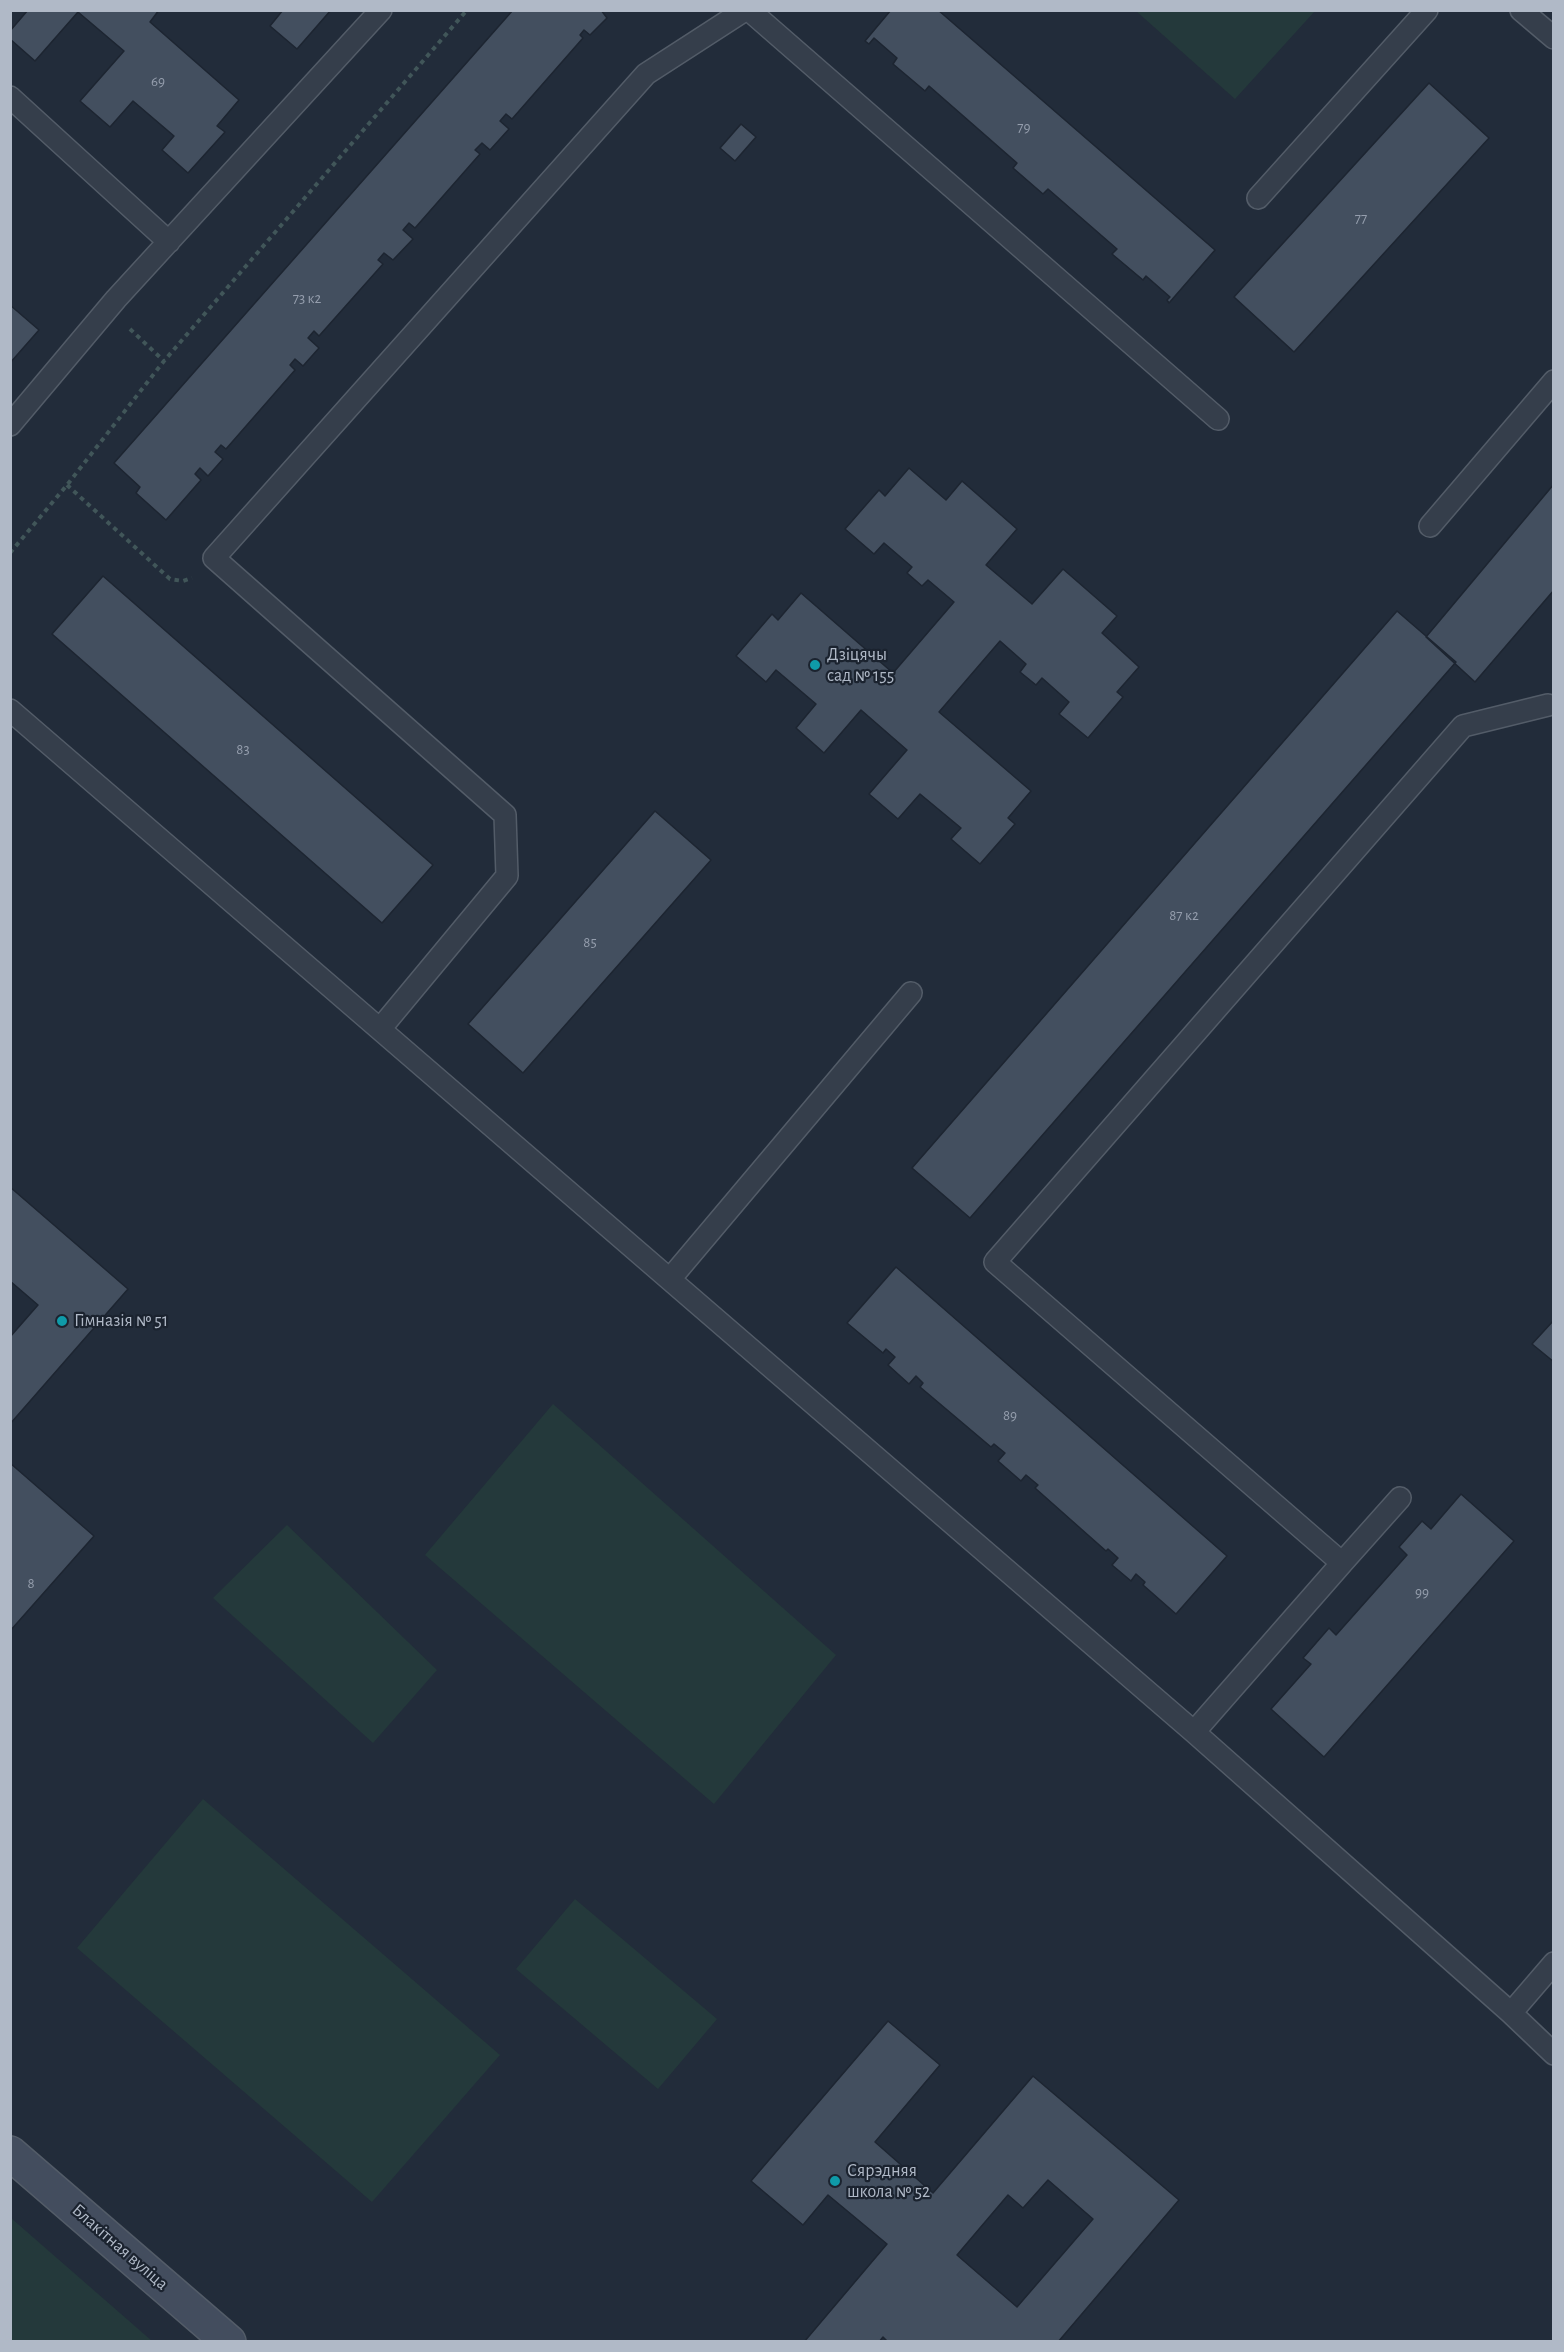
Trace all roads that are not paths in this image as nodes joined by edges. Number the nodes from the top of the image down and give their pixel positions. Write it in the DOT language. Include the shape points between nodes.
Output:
graph roads {
  1 [pos="381,10"];
  2 [pos="747,10"];
  3 [pos="1427,10"];
  4 [pos="1521,10"];
  5 [pos="1554,38"];
  6 [pos="10,97"];
  7 [pos="1258,198"];
  8 [pos="169,242"];
  9 [pos="1554,381"];
  10 [pos="1218,419"];
  11 [pos="10,425"];
  12 [pos="1430,526"];
  13 [pos="1552,705"];
  14 [pos="10,710"];
  15 [pos="911,993"];
  16 [pos="380,1029"];
  17 [pos="669,1279"];
  18 [pos="1400,1498"];
  19 [pos="1342,1563"];
  20 [pos="1194,1732"];
  21 [pos="1554,1963"];
  22 [pos="1511,2013"];
  23 [pos="1554,2054"];
  24 [pos="10,2153"];
  25 [pos="228,2342"];
  1 -- 8 [label="lane"];
  2 -- 10 [label="lane"];
  2 -- 16 [label="lane" via="646,74 214,558 505,815 507,876"];
  3 -- 7 [label="lane"];
  4 -- 5 [label="lane"];
  6 -- 8 [label="lane"];
  8 -- 11 [label="lane"];
  9 -- 12 [label="lane"];
  13 -- 19 [label="lane" via="1463,726 995,1262"];
  14 -- 16 [label="lane"];
  15 -- 17 [label="lane"];
  16 -- 17 [label="lane"];
  17 -- 20 [label="lane"];
  18 -- 19 [label="lane"];
  19 -- 20 [label="lane"];
  20 -- 22 [label="lane"];
  21 -- 22 [label="lane"];
  22 -- 23 [label="lane"];
  24 -- 25 [label="street, Блакітная вуліца"];
}
